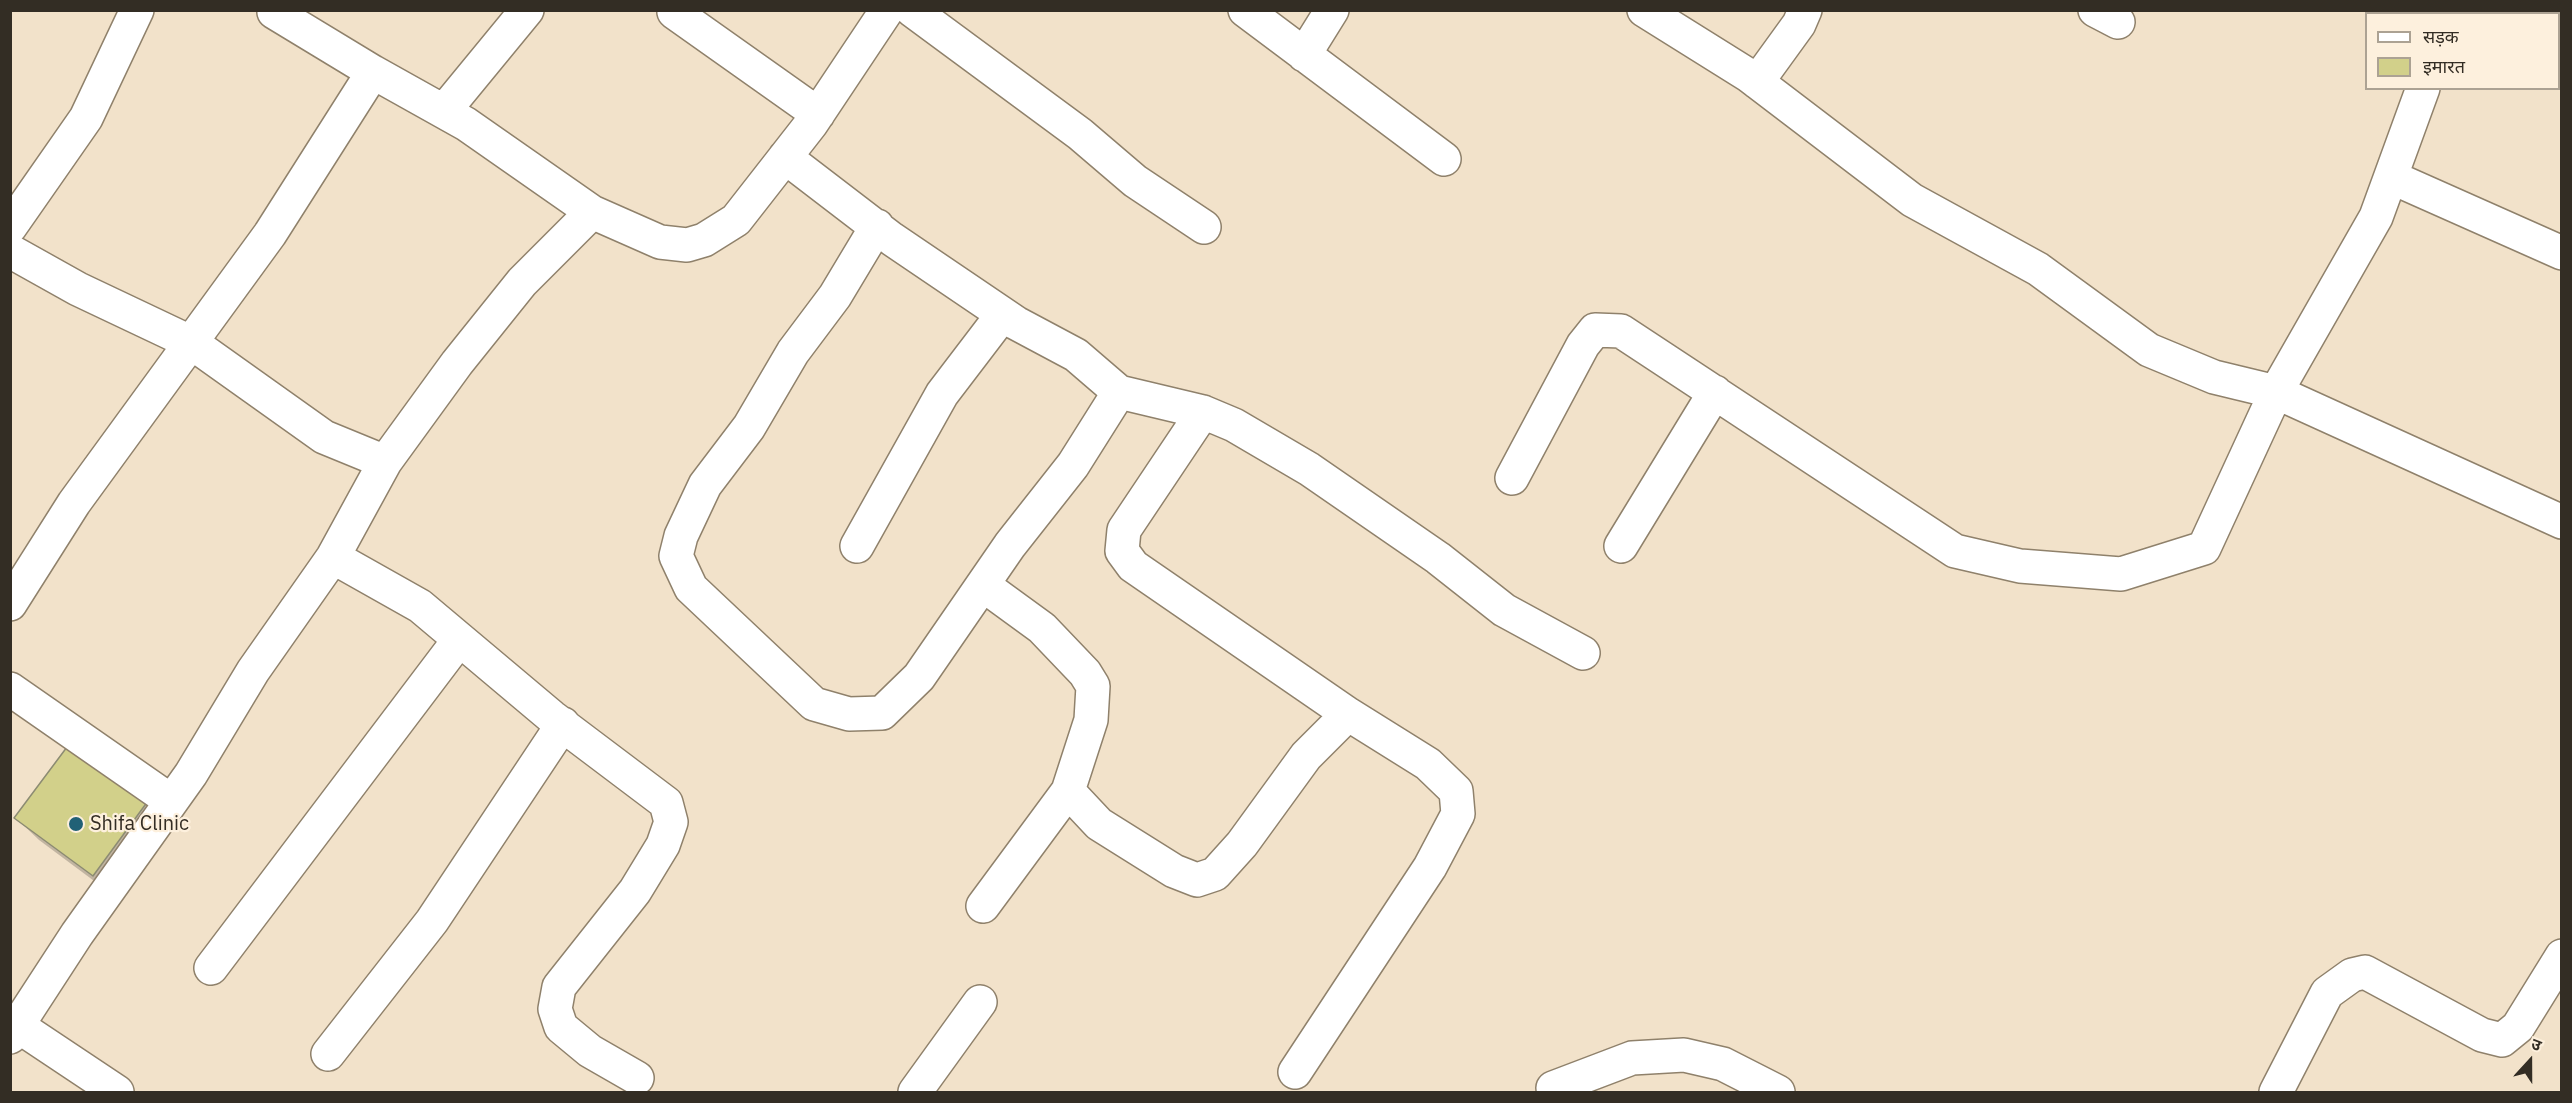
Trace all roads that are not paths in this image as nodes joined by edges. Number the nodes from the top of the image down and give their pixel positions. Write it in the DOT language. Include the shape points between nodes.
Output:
graph roads {
  1 [pos="137,10"];
  2 [pos="527,10"];
  3 [pos="887,10"];
  4 [pos="912,10"];
  5 [pos="1245,10"];
  6 [pos="1332,10"];
  7 [pos="1644,10"];
  8 [pos="1805,10"];
  9 [pos="274,12"];
  10 [pos="674,12"];
  11 [pos="1304,55"];
  12 [pos="374,72"];
  13 [pos="1757,82"];
  14 [pos="2422,90"];
  15 [pos="444,111"];
  16 [pos="818,114"];
  17 [pos="785,157"];
  18 [pos="1444,159"];
  19 [pos="2391,177"];
  20 [pos="591,212"];
  21 [pos="877,226"];
  22 [pos="10,227"];
  23 [pos="1204,227"];
  24 [pos="10,251"];
  25 [pos="2562,253"];
  26 [pos="1003,315"];
  27 [pos="192,343"];
  28 [pos="1119,392"];
  29 [pos="1715,392"];
  30 [pos="2276,392"];
  31 [pos="1203,412"];
  32 [pos="385,462"];
  33 [pos="1512,478"];
  34 [pos="2562,522"];
  35 [pos="857,546"];
  36 [pos="1621,546"];
  37 [pos="333,557"];
  38 [pos="983,585"];
  39 [pos="10,604"];
  40 [pos="459,640"];
  41 [pos="1583,653"];
  42 [pos="10,689"];
  43 [pos="1348,714"];
  44 [pos="563,724"];
  45 [pos="1068,791"];
  46 [pos="171,801"];
  47 [pos="983,906"];
  48 [pos="2562,956"];
  49 [pos="211,968"];
  50 [pos="980,1002"];
  51 [pos="14,1032"];
  52 [pos="328,1054"];
  53 [pos="1295,1072"];
  54 [pos="637,1078"];
  55 [pos="1552,1088"];
  56 [pos="117,1092"];
  57 [pos="915,1092"];
  58 [pos="1778,1092"];
  59 [pos="2276,1092"];
  1 -- 22 [label="street" via="86,118"];
  2 -- 15 [label="street"];
  3 -- 16 [label="street"];
  4 -- 23 [label="street" via="1080,134 1135,181"];
  5 -- 11 [label="street"];
  6 -- 11 [label="street"];
  7 -- 13 [label="street"];
  8 -- 13 [label="street"];
  9 -- 12 [label="street"];
  10 -- 16 [label="street"];
  11 -- 18 [label="street"];
  12 -- 15 [label="street"];
  12 -- 27 [label="street" via="270,234"];
  13 -- 30 [label="street" via="1912,200 2038,269 2149,350 2214,377"];
  14 -- 19 [label="street"];
  15 -- 20 [label="street"];
  16 -- 17 [label="street"];
  17 -- 20 [label="street" via="736,220 704,240 687,245 660,242"];
  17 -- 21 [label="street"];
  19 -- 25 [label="street"];
  19 -- 30 [label="street" via="2376,217"];
  20 -- 32 [label="street" via="522,282"];
  21 -- 26 [label="street"];
  21 -- 38 [label="street" via="835,296 705,485 676,556 691,588 814,704 849,714 882,713 920,677"];
  24 -- 27 [label="street" via="78,289"];
  26 -- 28 [label="street" via="1076,355"];
  26 -- 35 [label="street" via="942,394"];
  27 -- 32 [label="street" via="324,437"];
  27 -- 39 [label="street" via="74,504"];
  28 -- 31 [label="street"];
  28 -- 38 [label="street" via="1073,465"];
  29 -- 30 [label="street" via="1955,551 2020,566 2121,574 2204,548"];
  29 -- 33 [label="street" via="1621,331 1595,330 1583,345"];
  29 -- 36 [label="street"];
  30 -- 34 [label="street"];
  31 -- 41 [label="street" via="1234,425 1309,469 1438,558 1504,610"];
  31 -- 43 [label="street" via="1124,530 1122,551 1133,566"];
  32 -- 37 [label="street"];
  37 -- 40 [label="street" via="420,606"];
  37 -- 46 [label="street"];
  38 -- 45 [label="street" via="1042,628 1093,686 1091,720"];
  40 -- 44 [label="street"];
  40 -- 49 [label="street"];
  42 -- 46 [label="street"];
  43 -- 45 [label="street" via="1306,756 1229,859 1215,874 1197,879 1174,871 1099,824"];
  43 -- 53 [label="street" via="1428,764 1456,791 1458,814 1417,886"];
  44 -- 52 [label="street" via="432,921"];
  44 -- 54 [label="street" via="666,803 671,822 663,845 635,891 559,987 555,1009 561,1027 590,1051"];
  45 -- 47 [label="street"];
  46 -- 51 [label="street"];
  48 -- 59 [label="street" via="2518,1028 2502,1040 2482,1035 2365,972 2352,975 2327,993"];
  50 -- 57 [label="street"];
  51 -- 56 [label="street"];
  55 -- 58 [label="street" via="1632,1058 1684,1055 1723,1064"];
}
